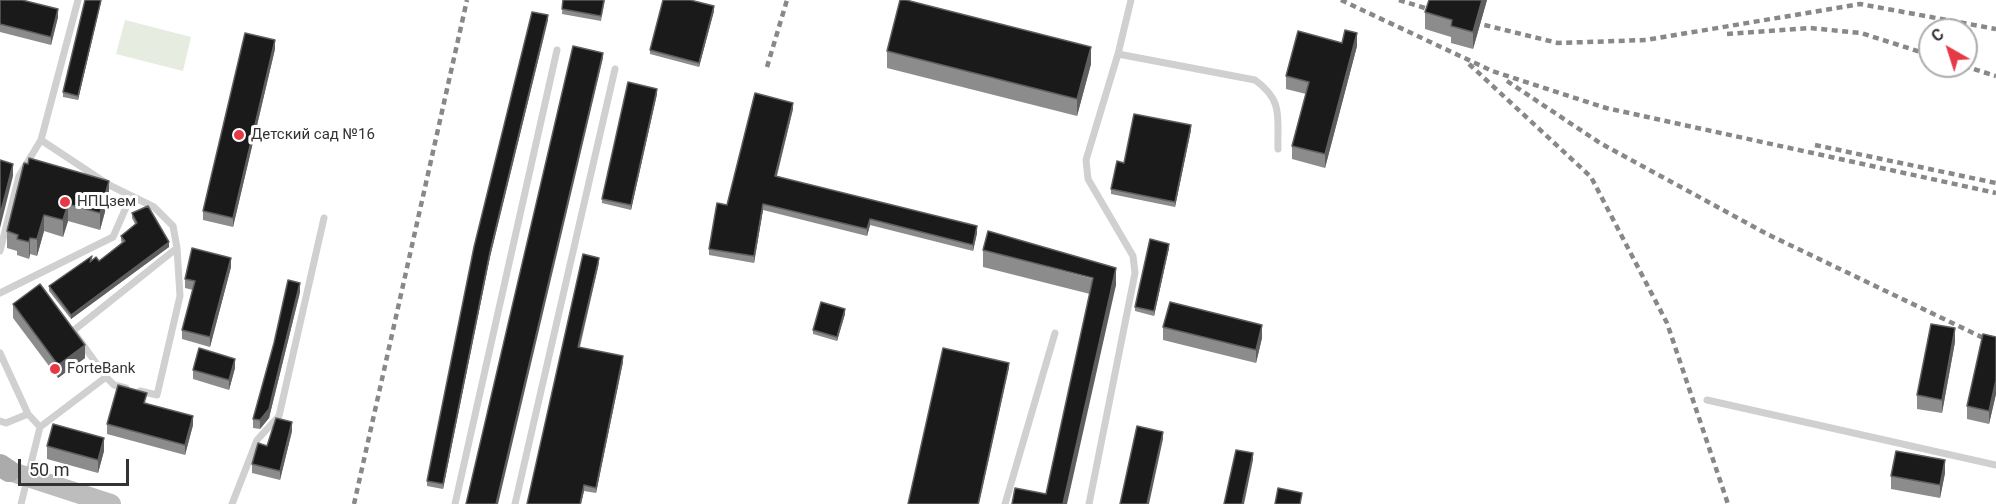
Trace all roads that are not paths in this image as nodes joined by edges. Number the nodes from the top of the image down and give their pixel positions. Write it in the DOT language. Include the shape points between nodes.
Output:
graph roads {
  1 [pos="78,0"];
  2 [pos="1131,0"];
  3 [pos="557,50"];
  4 [pos="1118,54"];
  5 [pos="615,69"];
  6 [pos="40,140"];
  7 [pos="1278,149"];
  8 [pos="131,196"];
  9 [pos="324,218"];
  10 [pos="177,248"];
  11 [pos="0,250"];
  12 [pos="32,277"];
  13 [pos="38,286"];
  14 [pos="0,293"];
  15 [pos="66,322"];
  16 [pos="73,331"];
  17 [pos="1055,333"];
  18 [pos="0,353"];
  19 [pos="106,376"];
  20 [pos="1707,400"];
  21 [pos="28,414"];
  22 [pos="0,420"];
  23 [pos="40,427"];
  24 [pos="1996,465"];
  25 [pos="7,470"];
  26 [pos="21,504"];
  27 [pos="111,504"];
  28 [pos="232,504"];
  29 [pos="455,504"];
  30 [pos="515,504"];
  31 [pos="1005,504"];
  32 [pos="1089,504"];
  1 -- 6 [label="lane"];
  2 -- 4 [label="lane"];
  3 -- 29 [label="lane"];
  4 -- 7 [label="lane" via="1255,80 1271,91 1277,105"];
  4 -- 32 [label="lane" via="1086,160 1088,179 1133,256 1135,273"];
  5 -- 30 [label="lane"];
  6 -- 8 [label="lane" via="109,186"];
  6 -- 11 [label="lane" via="19,176"];
  8 -- 10 [label="lane" via="154,207 173,226"];
  8 -- 12 [label="lane" via="112,237"];
  9 -- 28 [label="lane" via="279,416 257,440"];
  10 -- 16 [label="lane"];
  10 -- 19 [label="lane" via="180,296 157,395 114,385"];
  12 -- 13 [label="lane"];
  12 -- 14 [label="lane"];
  15 -- 16 [label="lane"];
  16 -- 19 [label="lane"];
  17 -- 31 [label="lane"];
  18 -- 21 [label="lane"];
  19 -- 23 [label="lane"];
  20 -- 24 [label="lane"];
  21 -- 22 [label="lane" via="6,423"];
  21 -- 23 [label="lane"];
  23 -- 25 [label="lane"];
  25 -- 26 [label="lane"];
  25 -- 27 [label="main road"];
}
